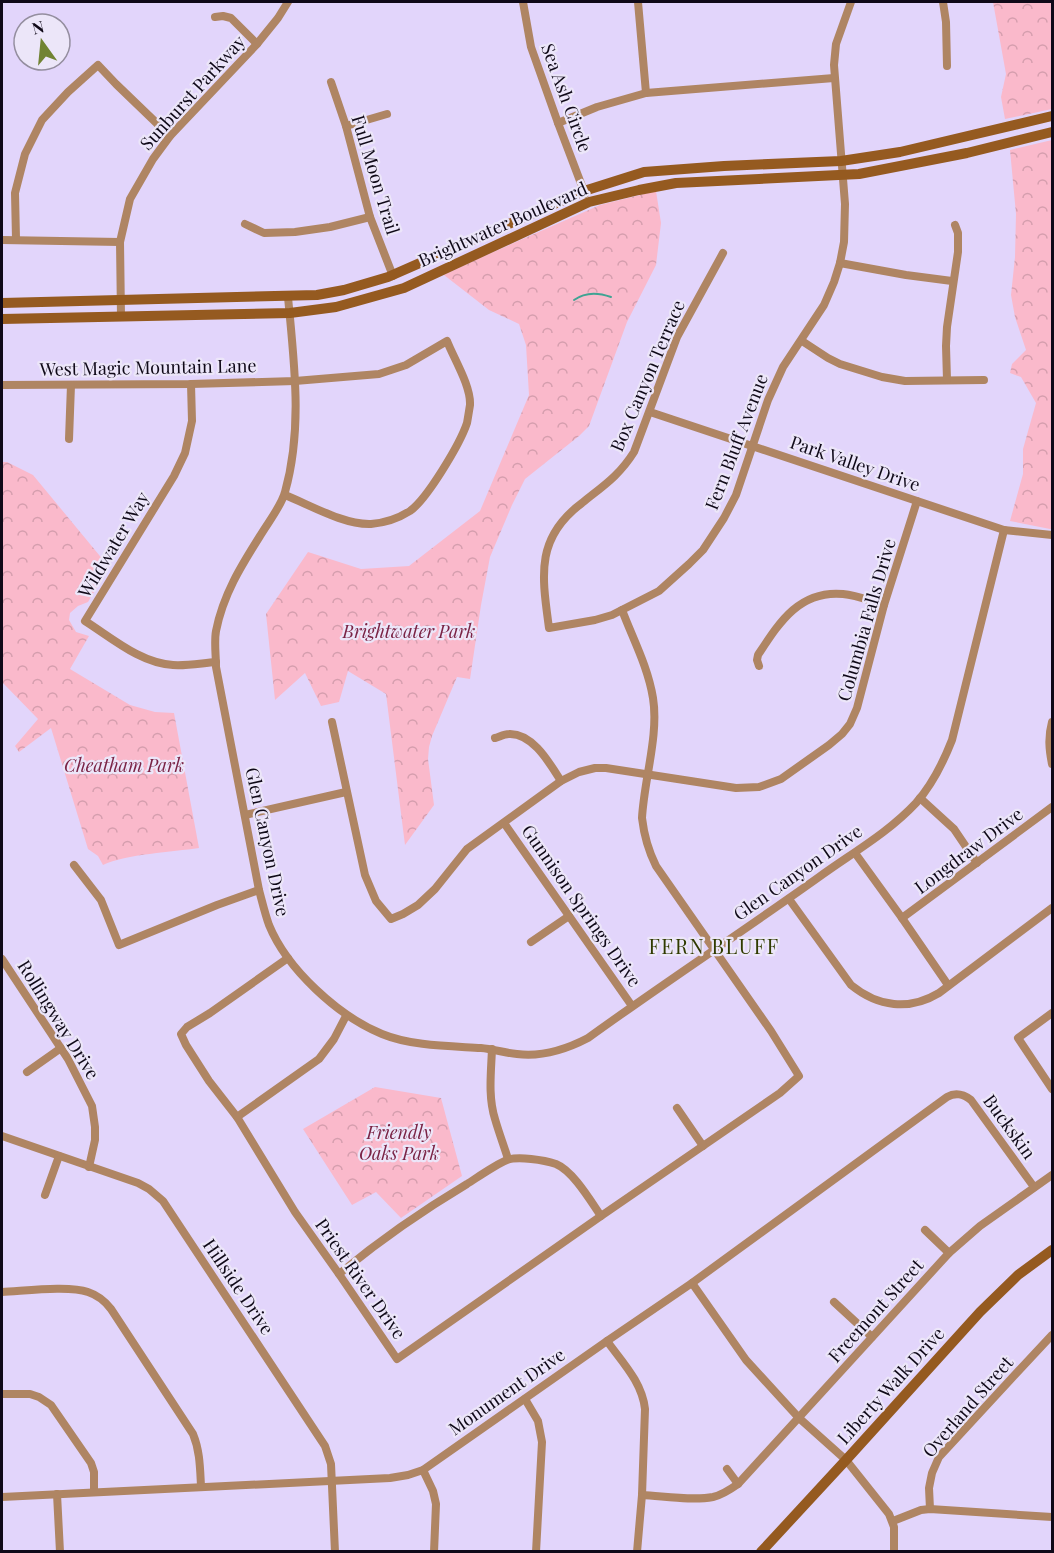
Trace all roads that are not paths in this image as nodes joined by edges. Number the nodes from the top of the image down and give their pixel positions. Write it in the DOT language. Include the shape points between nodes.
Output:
graph roads {
  1 [pos="288,2"];
  2 [pos="524,2"];
  3 [pos="638,2"];
  4 [pos="851,2"];
  5 [pos="943,2"];
  6 [pos="215,17"];
  7 [pos="257,44"];
  8 [pos="946,66"];
  9 [pos="834,78"];
  10 [pos="331,82"];
  11 [pos="646,93"];
  12 [pos="387,114"];
  13 [pos="1053,116"];
  14 [pos="558,123"];
  15 [pos="346,126"];
  16 [pos="1053,132"];
  17 [pos="170,136"];
  18 [pos="841,161"];
  19 [pos="843,175"];
  20 [pos="584,191"];
  21 [pos="589,202"];
  22 [pos="370,217"];
  23 [pos="245,224"];
  24 [pos="956,225"];
  25 [pos="16,239"];
  26 [pos="2,240"];
  27 [pos="120,242"];
  28 [pos="723,253"];
  29 [pos="840,262"];
  30 [pos="393,276"];
  31 [pos="952,281"];
  32 [pos="288,297"];
  33 [pos="120,301"];
  34 [pos="2,303"];
  35 [pos="290,313"];
  36 [pos="121,316"];
  37 [pos="2,319"];
  38 [pos="802,340"];
  39 [pos="947,380"];
  40 [pos="984,380"];
  41 [pos="295,381"];
  42 [pos="191,384"];
  43 [pos="2,385"];
  44 [pos="71,385"];
  45 [pos="650,412"];
  46 [pos="69,439"];
  47 [pos="753,446"];
  48 [pos="285,495"];
  49 [pos="918,501"];
  50 [pos="1004,530"];
  51 [pos="1053,535"];
  52 [pos="884,605"];
  53 [pos="622,610"];
  54 [pos="549,628"];
  55 [pos="216,662"];
  56 [pos="759,666"];
  57 [pos="332,722"];
  58 [pos="1053,722"];
  59 [pos="495,738"];
  60 [pos="1053,764"];
  61 [pos="647,774"];
  62 [pos="561,781"];
  63 [pos="346,792"];
  64 [pos="920,798"];
  65 [pos="1053,807"];
  66 [pos="245,815"];
  67 [pos="504,823"];
  68 [pos="855,852"];
  69 [pos="978,863"];
  70 [pos="74,865"];
  71 [pos="259,890"];
  72 [pos="789,899"];
  73 [pos="1053,908"];
  74 [pos="569,916"];
  75 [pos="902,918"];
  76 [pos="531,942"];
  77 [pos="715,949"];
  78 [pos="288,958"];
  79 [pos="2,959"];
  80 [pos="948,985"];
  81 [pos="632,1006"];
  82 [pos="1053,1013"];
  83 [pos="346,1016"];
  84 [pos="61,1048"];
  85 [pos="492,1049"];
  86 [pos="27,1072"];
  87 [pos="1053,1089"];
  88 [pos="953,1094"];
  89 [pos="677,1108"];
  90 [pos="237,1117"];
  91 [pos="2,1136"];
  92 [pos="703,1146"];
  93 [pos="59,1156"];
  94 [pos="508,1160"];
  95 [pos="89,1167"];
  96 [pos="1053,1175"];
  97 [pos="1034,1187"];
  98 [pos="45,1195"];
  99 [pos="601,1216"];
  100 [pos="925,1230"];
  101 [pos="1053,1250"];
  102 [pos="949,1253"];
  103 [pos="339,1274"];
  104 [pos="692,1283"];
  105 [pos="2,1292"];
  106 [pos="834,1302"];
  107 [pos="1053,1335"];
  108 [pos="872,1337"];
  109 [pos="607,1341"];
  110 [pos="2,1394"];
  111 [pos="525,1399"];
  112 [pos="799,1418"];
  113 [pos="846,1460"];
  114 [pos="727,1469"];
  115 [pos="423,1470"];
  116 [pos="332,1480"];
  117 [pos="738,1484"];
  118 [pos="201,1486"];
  119 [pos="94,1492"];
  120 [pos="57,1494"];
  121 [pos="642,1495"];
  122 [pos="2,1497"];
  123 [pos="930,1509"];
  124 [pos="1053,1517"];
  125 [pos="893,1521"];
  126 [pos="60,1551"];
  127 [pos="335,1551"];
  128 [pos="434,1551"];
  129 [pos="536,1551"];
  130 [pos="637,1551"];
  131 [pos="761,1551"];
  132 [pos="894,1551"];
  1 -- 7 [label="street, Sunburst Parkway"];
  2 -- 14 [label="street, Sea Ash Circle" via="531,47"];
  3 -- 11 [label="street"];
  4 -- 9 [label="street, Fern Bluff Avenue" via="836,44"];
  5 -- 8 [label="street"];
  6 -- 7 [label="street" via="231,18"];
  7 -- 17 [label="street, Sunburst Parkway"];
  9 -- 11 [label="street"];
  9 -- 18 [label="street, Fern Bluff Avenue"];
  10 -- 15 [label="street, Full Moon Trail"];
  11 -- 14 [label="street"];
  12 -- 15 [label="street"];
  13 -- 18 [label="street, Brightwater Boulevard" via="900,152"];
  14 -- 20 [label="street, Sea Ash Circle"];
  15 -- 22 [label="street, Full Moon Trail"];
  16 -- 19 [label="street, Brightwater Boulevard" via="956,155"];
  17 -- 25 [label="street" via="98,65 42,120 25,154 15,192"];
  17 -- 27 [label="street, Sunburst Parkway" via="130,199"];
  18 -- 19 [label="street, Fern Bluff Avenue"];
  18 -- 20 [label="street, Brightwater Boulevard" via="644,172"];
  19 -- 21 [label="street, Brightwater Boulevard" via="676,183"];
  19 -- 29 [label="street, Fern Bluff Avenue" via="845,223"];
  20 -- 21 [label="street, Sea Ash Circle"];
  20 -- 30 [label="street, Brightwater Boulevard"];
  21 -- 35 [label="street, Brightwater Boulevard" via="404,288 336,307"];
  22 -- 23 [label="street" via="295,232 264,233"];
  22 -- 30 [label="street, Full Moon Trail"];
  24 -- 31 [label="street" via="958,252"];
  25 -- 26 [label="street"];
  25 -- 27 [label="street"];
  27 -- 33 [label="street, Sunburst Parkway"];
  28 -- 45 [label="street, Box Canyon Terrace" via="677,337"];
  29 -- 31 [label="street"];
  29 -- 38 [label="street, Fern Bluff Avenue" via="830,294"];
  30 -- 32 [label="street, Brightwater Boulevard" via="344,290"];
  31 -- 39 [label="street" via="946,336"];
  32 -- 33 [label="street, Brightwater Boulevard"];
  32 -- 35 [label="street, Glen Canyon Drive"];
  33 -- 34 [label="street, Brightwater Boulevard"];
  33 -- 36 [label="street, Sunburst Parkway"];
  35 -- 36 [label="street, Brightwater Boulevard"];
  35 -- 41 [label="street, Glen Canyon Drive"];
  36 -- 37 [label="street, Brightwater Boulevard"];
  38 -- 39 [label="street" via="840,364 882,377"];
  38 -- 47 [label="street, Fern Bluff Avenue" via="783,367"];
  39 -- 40 [label="street"];
  41 -- 42 [label="street, West Magic Mountain Lane"];
  41 -- 48 [label="street, Glen Canyon Drive" via="294,446"];
  41 -- 48 [label="street, West Magic Mountain Lane" via="379,374 406,365 447,341 470,403 458,444 428,493 410,511 389,521 350,522"];
  42 -- 44 [label="street, West Magic Mountain Lane"];
  42 -- 55 [label="street, Wildwater Way" via="192,421 185,453 85,621 146,659 172,665"];
  43 -- 44 [label="street, West Magic Mountain Lane"];
  44 -- 46 [label="street"];
  45 -- 47 [label="street, Park Valley Drive"];
  45 -- 54 [label="street, Box Canyon Terrace" via="627,464 565,517 551,539 543,571"];
  47 -- 49 [label="street, Park Valley Drive"];
  47 -- 53 [label="street, Fern Bluff Avenue" via="736,495 703,550 659,591"];
  48 -- 55 [label="street, Glen Canyon Drive" via="227,593 216,632"];
  49 -- 50 [label="street, Park Valley Drive"];
  49 -- 52 [label="street, Columbia Falls Drive"];
  50 -- 51 [label="street, Park Valley Drive"];
  50 -- 64 [label="street, Glen Canyon Drive" via="952,740 942,765"];
  52 -- 56 [label="street" via="843,594 822,595 801,603 780,622 758,655"];
  52 -- 61 [label="street, Columbia Falls Drive" via="857,708 850,724 829,746 781,779 759,787 736,788"];
  53 -- 54 [label="street, Fern Bluff Avenue" via="595,620"];
  53 -- 61 [label="street" via="653,698 654,728"];
  55 -- 66 [label="street, Glen Canyon Drive"];
  57 -- 63 [label="street, Columbia Falls Drive"];
  58 -- 60 [label="street" via="1049,736"];
  59 -- 62 [label="street" via="512,734 528,740 548,759"];
  61 -- 62 [label="street, Columbia Falls Drive" via="595,768"];
  61 -- 77 [label="street" via="642,818 650,854"];
  62 -- 67 [label="street, Columbia Falls Drive"];
  63 -- 66 [label="street"];
  63 -- 67 [label="street, Columbia Falls Drive" via="365,875 376,901 391,919 418,905 467,849"];
  64 -- 68 [label="street, Glen Canyon Drive" via="896,823"];
  64 -- 69 [label="street" via="954,829"];
  65 -- 69 [label="street, Longdraw Drive"];
  66 -- 71 [label="street, Glen Canyon Drive"];
  67 -- 74 [label="street, Gunnison Springs Drive"];
  68 -- 72 [label="street, Glen Canyon Drive"];
  68 -- 75 [label="street"];
  69 -- 75 [label="street, Longdraw Drive"];
  70 -- 71 [label="street" via="101,900 118,945"];
  71 -- 78 [label="street, Glen Canyon Drive" via="269,926"];
  72 -- 77 [label="street, Glen Canyon Drive"];
  72 -- 80 [label="street" via="847,980 872,999 900,1004 923,1000"];
  73 -- 80 [label="street"];
  74 -- 76 [label="street"];
  74 -- 81 [label="street, Gunnison Springs Drive"];
  75 -- 80 [label="street"];
  77 -- 81 [label="street, Glen Canyon Drive"];
  77 -- 92 [label="street, Priest River Drive" via="799,1076"];
  78 -- 83 [label="street, Glen Canyon Drive"];
  78 -- 90 [label="street, Priest River Drive" via="181,1034 209,1081"];
  79 -- 84 [label="street, Rollingway Drive"];
  81 -- 85 [label="street, Glen Canyon Drive" via="588,1038 564,1048 519,1055"];
  82 -- 87 [label="street" via="1018,1038"];
  83 -- 85 [label="street, Glen Canyon Drive" via="383,1034 417,1043"];
  83 -- 90 [label="street" via="320,1059"];
  84 -- 86 [label="street"];
  84 -- 95 [label="street, Rollingway Drive" via="92,1106 95,1140"];
  85 -- 94 [label="street" via="490,1092 494,1119"];
  88 -- 97 [label="street, Buckskin" via="971,1100"];
  88 -- 104 [label="street, Monument Drive"];
  89 -- 92 [label="street"];
  90 -- 103 [label="street, Priest River Drive" via="295,1212"];
  91 -- 93 [label="street, Hillside Drive"];
  92 -- 99 [label="street, Priest River Drive"];
  93 -- 95 [label="street, Hillside Drive"];
  93 -- 98 [label="street"];
  94 -- 99 [label="street" via="538,1159 559,1165"];
  94 -- 103 [label="street" via="424,1210"];
  95 -- 116 [label="street, Hillside Drive" via="138,1184 163,1202 325,1446"];
  96 -- 97 [label="street, Freemont Street"];
  97 -- 102 [label="street, Freemont Street"];
  99 -- 103 [label="street, Priest River Drive" via="397,1359"];
  100 -- 102 [label="street"];
  101 -- 113 [label="street, Liberty Walk Drive" via="995,1296"];
  102 -- 108 [label="street, Freemont Street"];
  104 -- 109 [label="street, Monument Drive"];
  104 -- 112 [label="street" via="746,1360"];
  105 -- 118 [label="street" via="76,1289 104,1301 193,1434 200,1458"];
  106 -- 108 [label="street"];
  107 -- 123 [label="street, Overland Street" via="939,1457 929,1488"];
  108 -- 112 [label="street, Freemont Street"];
  109 -- 111 [label="street, Monument Drive"];
  109 -- 121 [label="street" via="639,1386 644,1400"];
  110 -- 119 [label="street" via="30,1394 51,1405 91,1463"];
  111 -- 115 [label="street, Monument Drive"];
  111 -- 129 [label="street" via="538,1421 542,1442"];
  112 -- 113 [label="street"];
  112 -- 117 [label="street, Freemont Street"];
  113 -- 125 [label="street"];
  113 -- 131 [label="street, Liberty Walk Drive"];
  114 -- 117 [label="street"];
  115 -- 116 [label="street, Monument Drive" via="390,1478"];
  115 -- 128 [label="street" via="436,1504"];
  116 -- 118 [label="street, Monument Drive"];
  116 -- 127 [label="street, Hillside Drive"];
  117 -- 121 [label="street, Freemont Street" via="714,1497"];
  118 -- 119 [label="street, Monument Drive"];
  119 -- 120 [label="street, Monument Drive"];
  120 -- 122 [label="street, Monument Drive"];
  120 -- 126 [label="street"];
  121 -- 130 [label="street"];
  123 -- 124 [label="street"];
  123 -- 125 [label="street"];
  125 -- 132 [label="street"];
}
